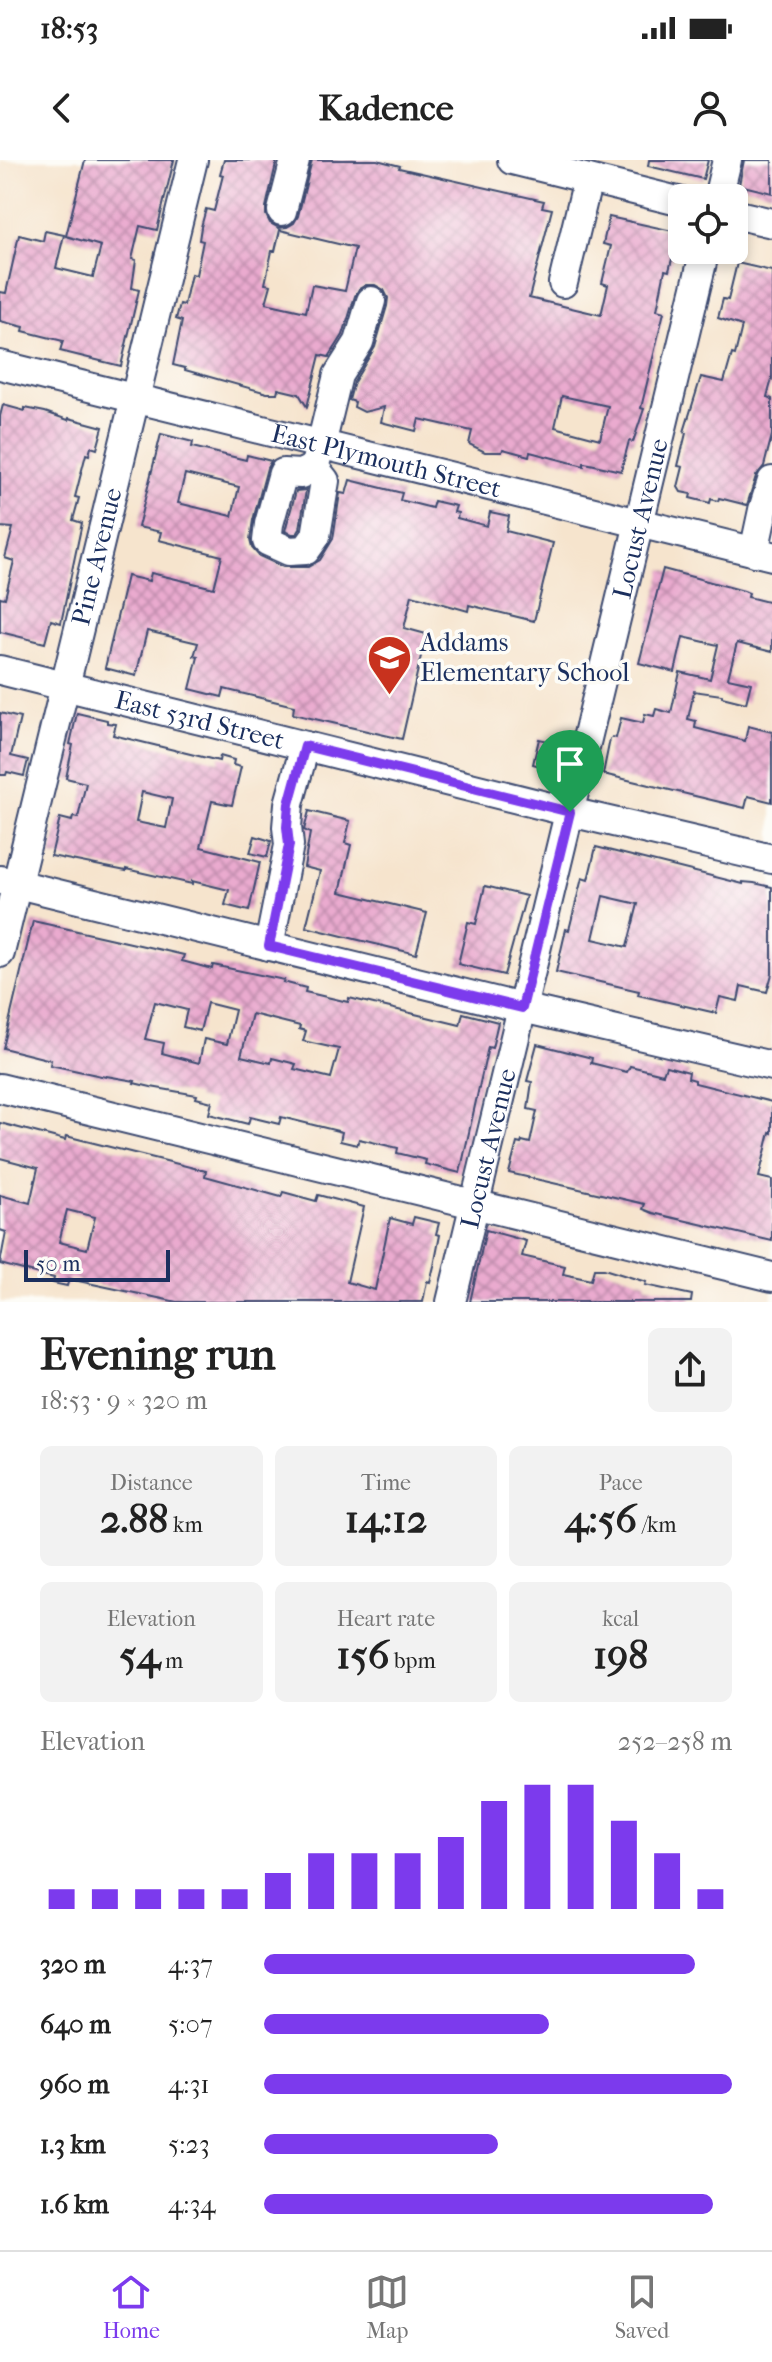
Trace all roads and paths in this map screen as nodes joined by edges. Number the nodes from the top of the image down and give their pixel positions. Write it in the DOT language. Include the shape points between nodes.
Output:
graph roads {
  1 [pos="193,160"];
  2 [pos="295,160"];
  3 [pos="512,160"];
  4 [pos="727,160"];
  5 [pos="588,179"];
  6 [pos="721,184"];
  7 [pos="668,199"];
  8 [pos="282,211"];
  9 [pos="748,217"];
  10 [pos="772,223"];
  11 [pos="702,264"];
  12 [pos="563,283"];
  13 [pos="371,301"];
  14 [pos="0,365"];
  15 [pos="134,398"];
  16 [pos="318,456"];
  17 [pos="772,481"];
  18 [pos="640,525"];
  19 [pos="763,554"];
  20 [pos="0,670"];
  21 [pos="66,685"];
  22 [pos="305,746"];
  23 [pos="570,812"];
  24 [pos="772,859"];
  25 [pos="8,882"];
  26 [pos="269,946"];
  27 [pos="0,953"];
  28 [pos="522,1008"];
  29 [pos="772,1066"];
  30 [pos="0,1088"];
  31 [pos="474,1205"];
  32 [pos="772,1277"];
  33 [pos="451,1302"];
  1 -- 15 [label="street, Pine Avenue"];
  2 -- 8 [label="street"];
  3 -- 5 [label="street"];
  4 -- 6 [label="street"];
  5 -- 7 [label="street"];
  5 -- 12 [label="street"];
  9 -- 10 [label="street"];
  11 -- 18 [label="street, Locust Avenue"];
  13 -- 16 [label="street" via="359,342 338,375"];
  14 -- 15 [label="street, East Plymouth Street"];
  15 -- 16 [label="street, East Plymouth Street"];
  15 -- 21 [label="street, Pine Avenue"];
  16 -- 18 [label="street, East Plymouth Street"];
  17 -- 19 [label="street" via="763,510"];
  18 -- 19 [label="street, East Plymouth Street"];
  18 -- 23 [label="street, Locust Avenue"];
  20 -- 21 [label="street, East 53rd Street"];
  21 -- 22 [label="street, East 53rd Street"];
  21 -- 25 [label="street, Pine Avenue"];
  22 -- 23 [label="street, East 53rd Street"];
  22 -- 26 [label="street" via="289,804 289,845"];
  23 -- 24 [label="street, East 53rd Street"];
  23 -- 28 [label="street, Locust Avenue"];
  25 -- 26 [label="street"];
  25 -- 27 [label="street, Pine Avenue"];
  26 -- 28 [label="street"];
  28 -- 29 [label="street"];
  28 -- 31 [label="street, Locust Avenue"];
  30 -- 31 [label="street"];
  31 -- 32 [label="street"];
  31 -- 33 [label="street, Locust Avenue"];
}
